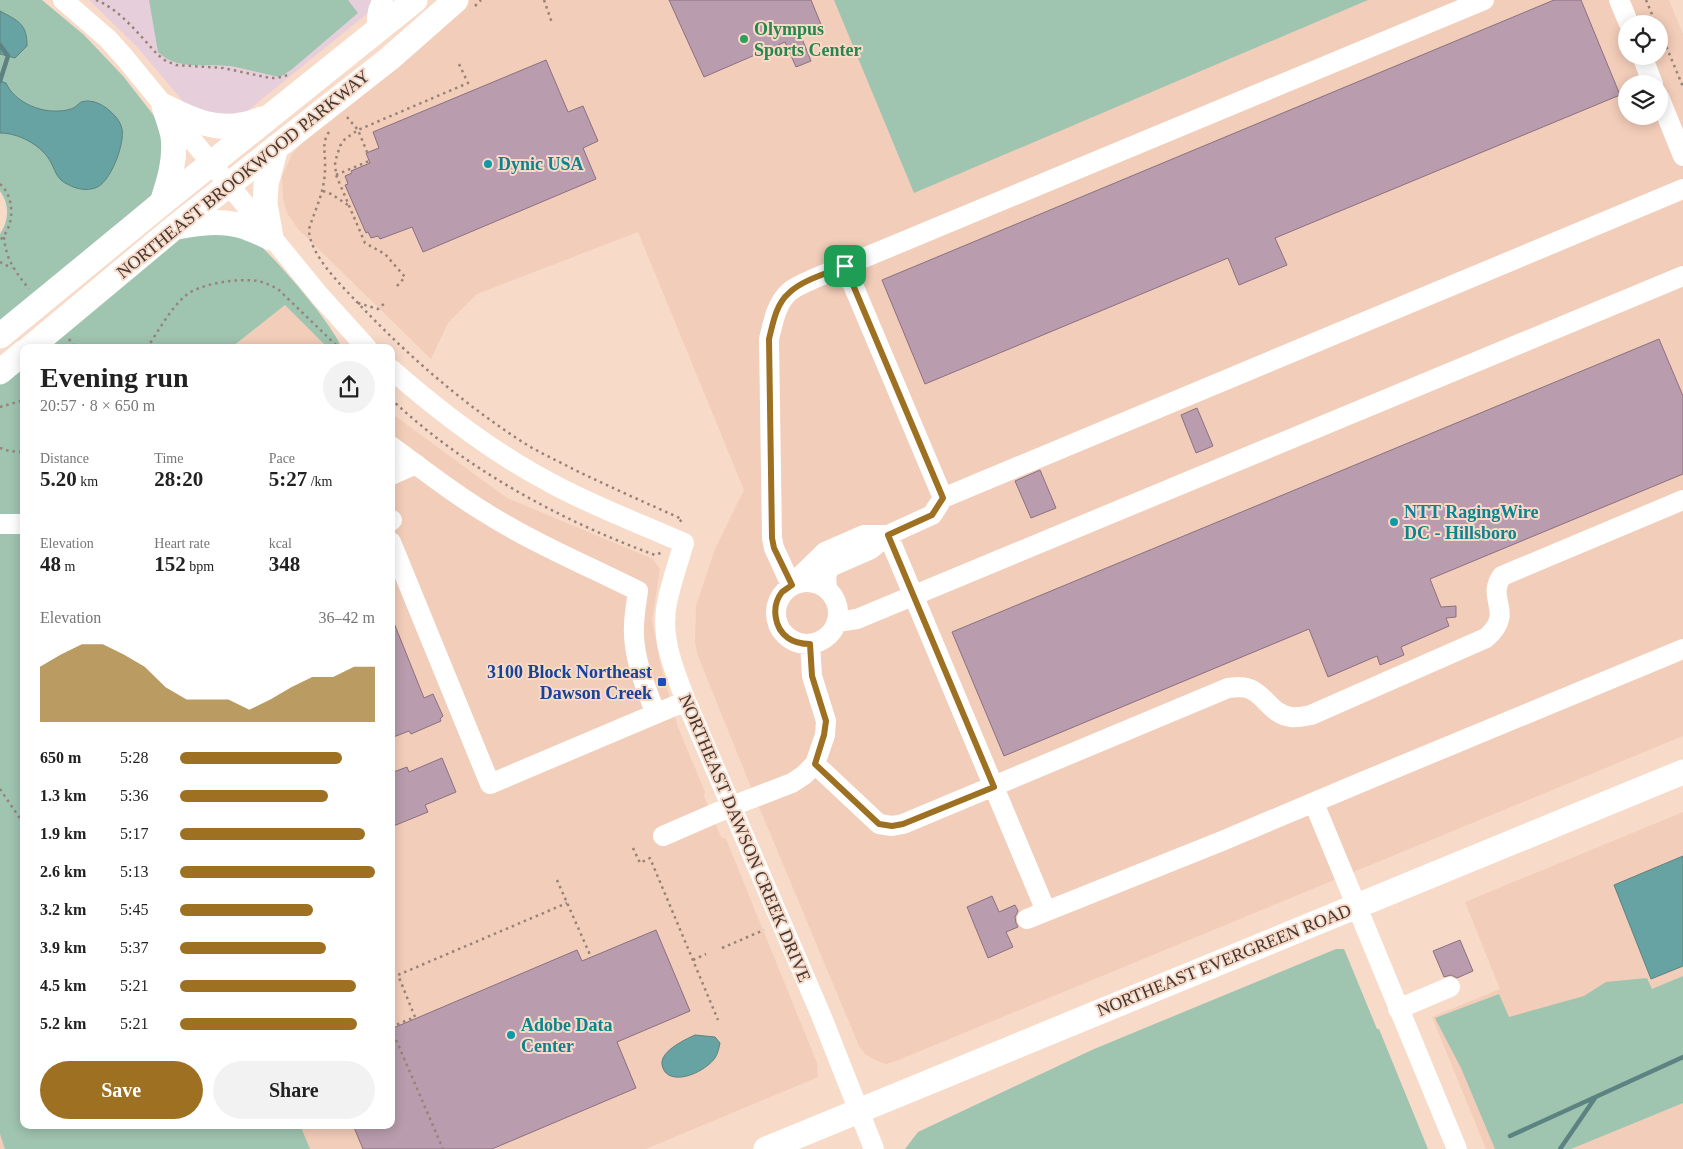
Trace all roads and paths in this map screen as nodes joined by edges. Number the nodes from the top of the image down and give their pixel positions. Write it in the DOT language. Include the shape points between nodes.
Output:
graph roads {
  1 [pos="63,0"];
  2 [pos="96,0"];
  3 [pos="383,0"];
  4 [pos="416,0"];
  5 [pos="481,0"];
  6 [pos="544,0"];
  7 [pos="1484,0"];
  8 [pos="1619,0"];
  9 [pos="1646,0"];
  10 [pos="465,3"];
  11 [pos="1625,15"];
  12 [pos="1652,15"];
  13 [pos="552,23"];
  14 [pos="377,32"];
  15 [pos="1668,51"];
  16 [pos="459,64"];
  17 [pos="291,74"];
  18 [pos="1683,87"];
  19 [pos="164,106"];
  20 [pos="269,117"];
  21 [pos="1668,119"];
  22 [pos="340,120"];
  23 [pos="335,126"];
  24 [pos="358,130"];
  25 [pos="276,147"];
  26 [pos="367,152"];
  27 [pos="1683,156"];
  28 [pos="369,161"];
  29 [pos="211,164"];
  30 [pos="336,175"];
  31 [pos="0,184"];
  32 [pos="228,185"];
  33 [pos="1683,189"];
  34 [pos="323,191"];
  35 [pos="162,203"];
  36 [pos="349,206"];
  37 [pos="175,227"];
  38 [pos="4,237"];
  39 [pos="271,238"];
  40 [pos="0,240"];
  41 [pos="0,262"];
  42 [pos="845,266"];
  43 [pos="13,269"];
  44 [pos="1683,276"];
  45 [pos="396,286"];
  46 [pos="31,292"];
  47 [pos="386,302"];
  48 [pos="358,303"];
  49 [pos="0,336"];
  50 [pos="68,337"];
  51 [pos="35,344"];
  52 [pos="73,344"];
  53 [pos="150,344"];
  54 [pos="335,344"];
  55 [pos="363,344"];
  56 [pos="20,355"];
  57 [pos="0,372"];
  58 [pos="395,372"];
  59 [pos="20,401"];
  60 [pos="0,407"];
  61 [pos="0,448"];
  62 [pos="395,449"];
  63 [pos="20,452"];
  64 [pos="416,464"];
  65 [pos="395,473"];
  66 [pos="943,498"];
  67 [pos="1683,500"];
  68 [pos="682,519"];
  69 [pos="0,524"];
  70 [pos="20,524"];
  71 [pos="888,535"];
  72 [pos="395,552"];
  73 [pos="792,585"];
  74 [pos="826,588"];
  75 [pos="913,596"];
  76 [pos="837,622"];
  77 [pos="810,644"];
  78 [pos="1683,650"];
  79 [pos="686,701"];
  80 [pos="656,714"];
  81 [pos="815,764"];
  82 [pos="1683,772"];
  83 [pos="994,787"];
  84 [pos="0,789"];
  85 [pos="1314,803"];
  86 [pos="732,806"];
  87 [pos="20,819"];
  88 [pos="663,836"];
  89 [pos="633,848"];
  90 [pos="557,880"];
  91 [pos="568,903"];
  92 [pos="1355,906"];
  93 [pos="1046,911"];
  94 [pos="1027,919"];
  95 [pos="764,930"];
  96 [pos="722,948"];
  97 [pos="706,954"];
  98 [pos="591,957"];
  99 [pos="693,960"];
  100 [pos="1450,987"];
  101 [pos="1398,1009"];
  102 [pos="718,1020"];
  103 [pos="395,1025"];
  104 [pos="395,1036"];
  105 [pos="859,1110"];
  106 [pos="443,1149"];
  107 [pos="766,1149"];
  108 [pos="874,1149"];
  109 [pos="1457,1149"];
  1 -- 19 [label="street" via="108,39"];
  2 -- 17 [label="path" via="114,10 166,62 235,70 270,78"];
  3 -- 14 [label="street" via="377,16"];
  4 -- 14 [label="main road, NORTHEAST BROOKWOOD PARKWAY"];
  5 -- 10 [label="path"];
  6 -- 13 [label="path"];
  7 -- 42 [label="street"];
  8 -- 11 [label="street"];
  9 -- 12 [label="path"];
  10 -- 25 [label="main road, NORTHEAST BROOKWOOD PARKWAY"];
  14 -- 20 [label="main road, NORTHEAST BROOKWOOD PARKWAY"];
  15 -- 18 [label="path"];
  16 -- 24 [label="path" via="468,83"];
  19 -- 20 [label="main road" via="191,120 223,127 248,125"];
  19 -- 29 [label="street"];
  19 -- 35 [label="main road" via="173,136 173,166"];
  20 -- 29 [label="main road, NORTHEAST BROOKWOOD PARKWAY"];
  21 -- 27 [label="street"];
  22 -- 24 [label="path" via="346,114"];
  23 -- 34 [label="path" via="324,141"];
  24 -- 26 [label="path"];
  24 -- 30 [label="path" via="344,139 340,146 335,162"];
  25 -- 32 [label="main road, NORTHEAST BROOKWOOD PARKWAY"];
  25 -- 39 [label="main road" via="266,184 265,204"];
  28 -- 30 [label="path"];
  29 -- 32 [label="street"];
  29 -- 35 [label="main road, NORTHEAST BROOKWOOD PARKWAY"];
  30 -- 36 [label="path"];
  31 -- 38 [label="path" via="11,204"];
  32 -- 37 [label="main road, NORTHEAST BROOKWOOD PARKWAY"];
  32 -- 39 [label="street"];
  33 -- 66 [label="street"];
  34 -- 36 [label="path"];
  34 -- 48 [label="path" via="309,229 311,242 337,280"];
  35 -- 49 [label="main road, NORTHEAST BROOKWOOD PARKWAY"];
  36 -- 45 [label="path" via="365,243 385,254 405,276"];
  37 -- 39 [label="main road" via="230,224"];
  37 -- 51 [label="main road, NORTHEAST BROOKWOOD PARKWAY"];
  38 -- 40 [label="path"];
  38 -- 43 [label="path"];
  39 -- 55 [label="street"];
  41 -- 43 [label="path"];
  42 -- 66 [label="street"];
  42 -- 73 [label="street" via="789,292 774,317 769,339 772,538"];
  43 -- 46 [label="path"];
  44 -- 75 [label="street"];
  47 -- 48 [label="path" via="378,309"];
  48 -- 68 [label="path" via="428,372 525,444"];
  50 -- 52 [label="path"];
  53 -- 54 [label="path" via="184,297 205,286 238,281 258,281 279,290"];
  56 -- 57 [label="main road"];
  58 -- 79 [label="street, NORTHEAST DAWSON CREEK DRIVE" via="435,407 548,482 684,543 667,604 666,624 671,660"];
  59 -- 60 [label="path"];
  61 -- 63 [label="path"];
  62 -- 64 [label="street"];
  64 -- 65 [label="street"];
  64 -- 80 [label="street" via="482,511 638,592 634,634 636,652"];
  66 -- 71 [label="street" via="932,515"];
  67 -- 83 [label="street" via="1502,576 1496,592 1500,621 1486,638 1331,707 1294,718 1272,708 1252,690 1228,688"];
  69 -- 70 [label="street"];
  71 -- 73 [label="street" via="864,535 825,552"];
  71 -- 74 [label="street" via="871,549 830,567"];
  71 -- 75 [label="street"];
  72 -- 80 [label="street" via="490,784"];
  73 -- 74 [label="street" via="803,581 816,582"];
  73 -- 77 [label="street" via="782,593 776,604 775,616 787,638"];
  74 -- 76 [label="street" via="838,609"];
  75 -- 76 [label="street" via="857,619"];
  75 -- 83 [label="street"];
  76 -- 77 [label="street" via="822,641"];
  77 -- 81 [label="street" via="812,676 826,721"];
  78 -- 85 [label="street"];
  79 -- 80 [label="street"];
  79 -- 86 [label="street, NORTHEAST DAWSON CREEK DRIVE"];
  81 -- 83 [label="street" via="879,824 892,826"];
  81 -- 86 [label="street" via="792,783"];
  82 -- 92 [label="main road, NORTHEAST EVERGREEN ROAD"];
  83 -- 93 [label="street"];
  84 -- 87 [label="path"];
  85 -- 92 [label="street"];
  85 -- 93 [label="street"];
  86 -- 88 [label="street"];
  86 -- 105 [label="street, NORTHEAST DAWSON CREEK DRIVE"];
  89 -- 99 [label="path" via="640,863 650,858"];
  90 -- 91 [label="path"];
  91 -- 98 [label="path"];
  91 -- 103 [label="path" via="398,975 415,1017"];
  92 -- 101 [label="street"];
  92 -- 105 [label="main road, NORTHEAST EVERGREEN ROAD"];
  93 -- 94 [label="street"];
  95 -- 96 [label="path"];
  97 -- 99 [label="path"];
  99 -- 102 [label="path"];
  100 -- 101 [label="street"];
  101 -- 109 [label="street"];
  104 -- 106 [label="path"];
  105 -- 107 [label="main road, NORTHEAST EVERGREEN ROAD"];
  105 -- 108 [label="street, NORTHEAST DAWSON CREEK DRIVE"];
}
